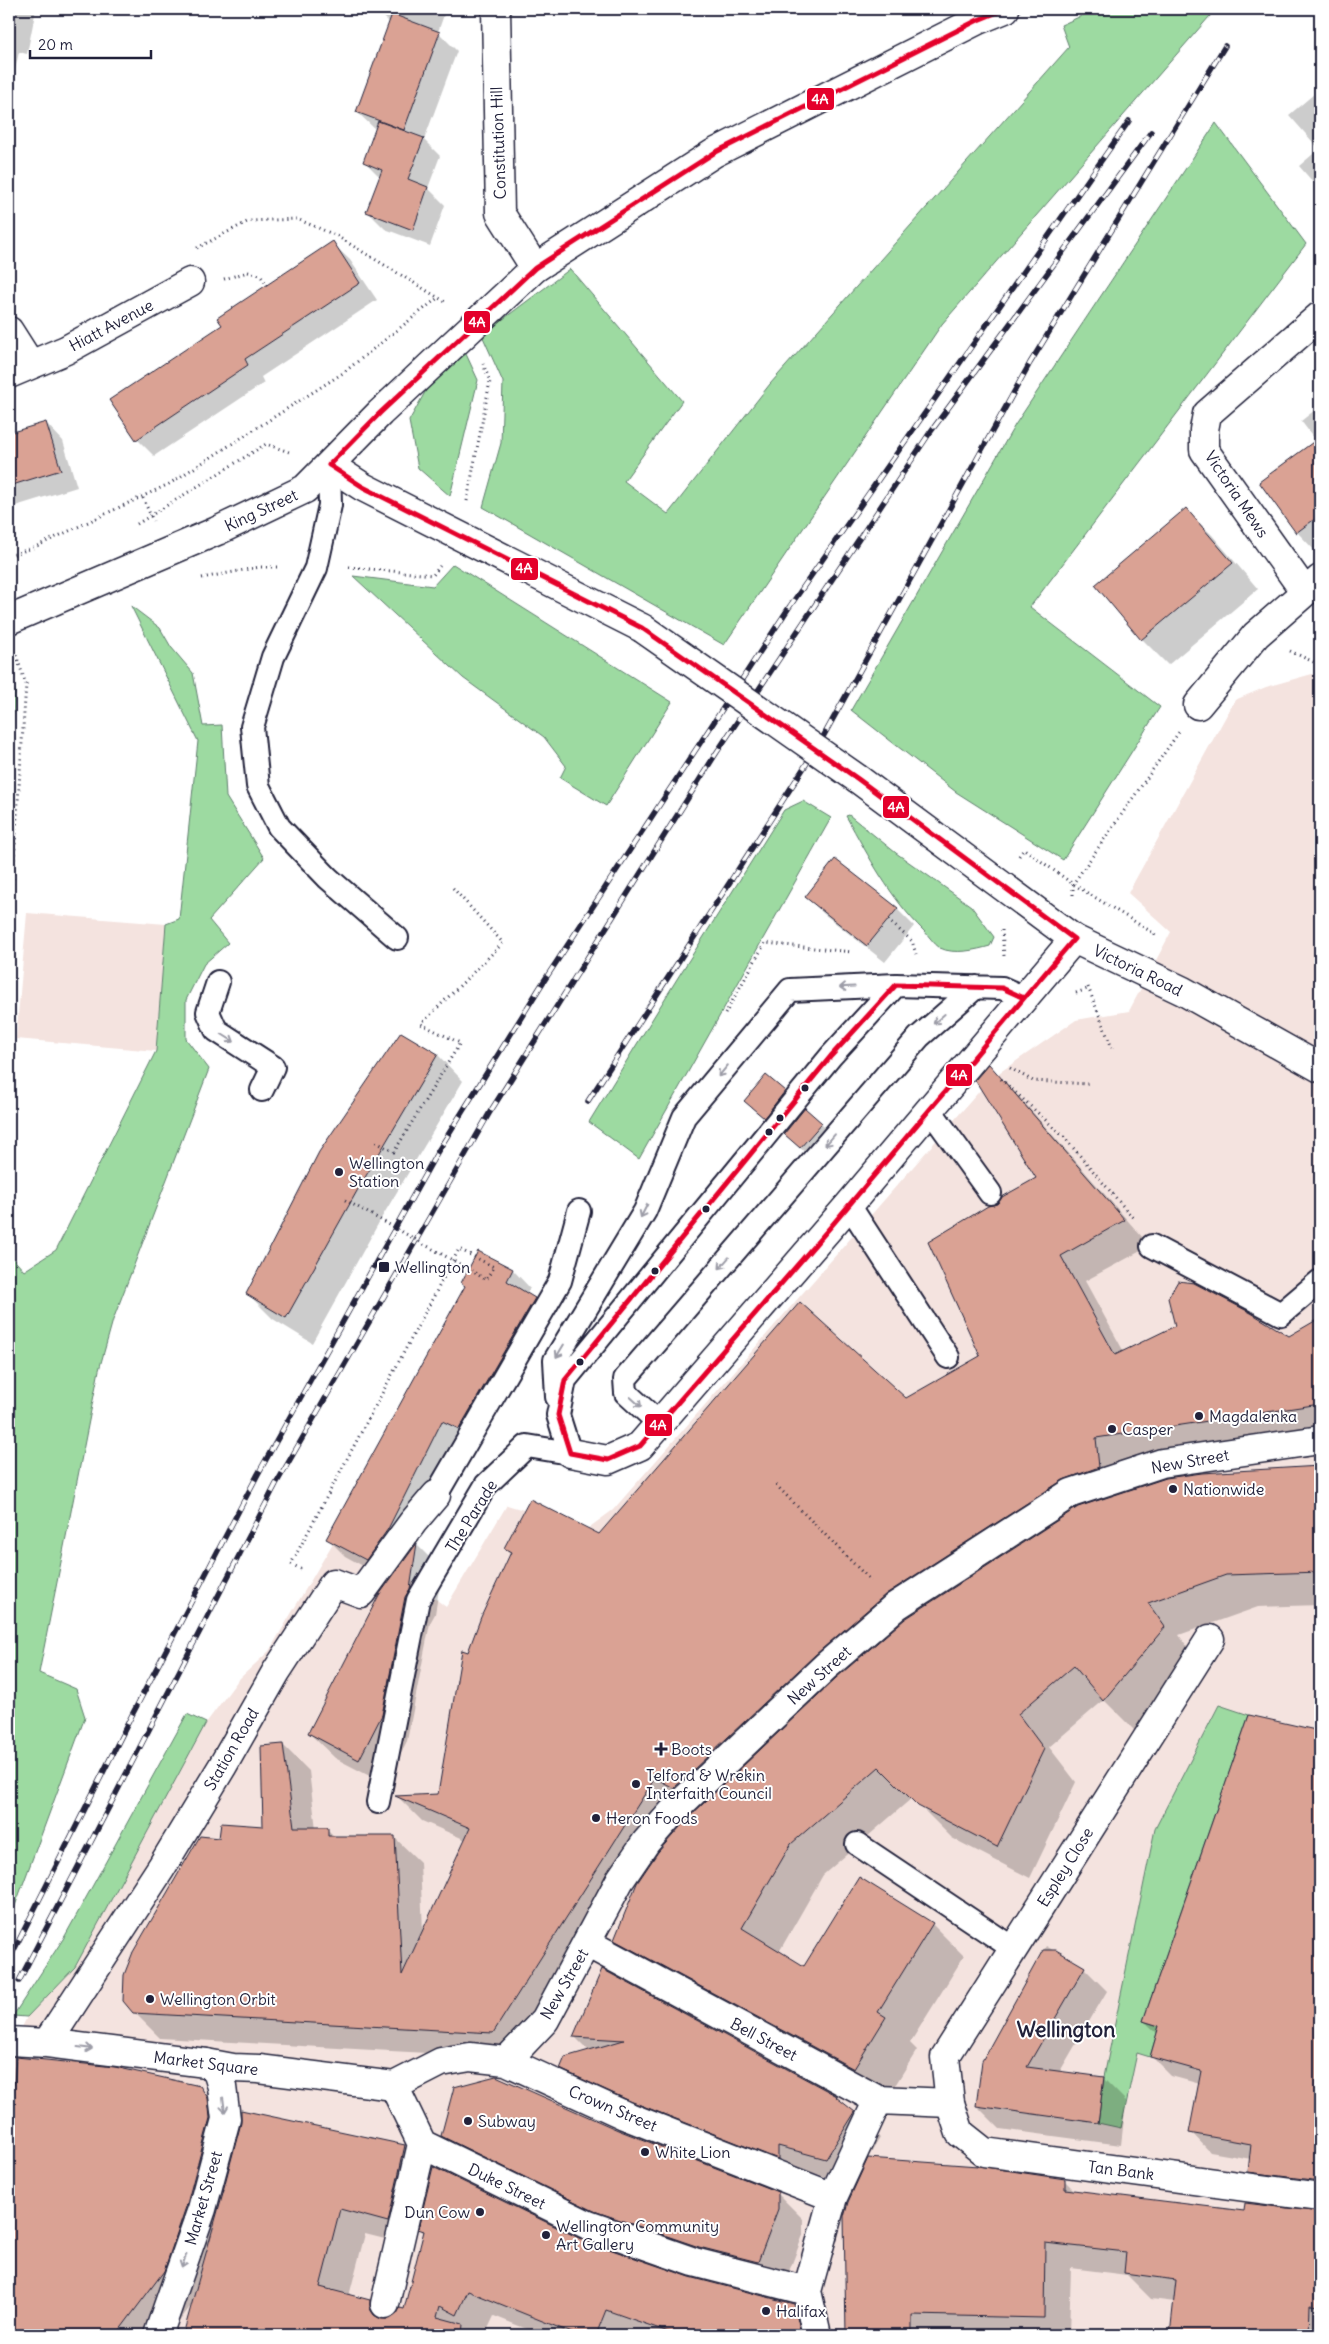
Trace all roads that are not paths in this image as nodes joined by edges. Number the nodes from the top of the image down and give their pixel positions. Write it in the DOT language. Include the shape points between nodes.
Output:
graph roads {
  1 [pos="496,9"];
  2 [pos="1005,9"];
  3 [pos="534,268"];
  4 [pos="190,282"];
  5 [pos="1320,316"];
  6 [pos="9,331"];
  7 [pos="19,369"];
  8 [pos="329,465"];
  9 [pos="1313,586"];
  10 [pos="9,620"];
  11 [pos="1198,705"];
  12 [pos="397,938"];
  13 [pos="1074,939"];
  14 [pos="218,982"];
  15 [pos="896,985"];
  16 [pos="976,987"];
  17 [pos="1024,998"];
  18 [pos="1320,1068"];
  19 [pos="262,1090"];
  20 [pos="930,1110"];
  21 [pos="990,1193"];
  22 [pos="849,1205"];
  23 [pos="579,1211"];
  24 [pos="1152,1246"];
  25 [pos="1320,1281"];
  26 [pos="948,1357"];
  27 [pos="558,1415"];
  28 [pos="660,1424"];
  29 [pos="1320,1440"];
  30 [pos="570,1453"];
  31 [pos="436,1495"];
  32 [pos="1210,1639"];
  33 [pos="378,1802"];
  34 [pos="857,1844"];
  35 [pos="587,1943"];
  36 [pos="1014,1949"];
  37 [pos="14,2041"];
  38 [pos="47,2043"];
  39 [pos="506,2061"];
  40 [pos="206,2062"];
  41 [pos="394,2086"];
  42 [pos="878,2100"];
  43 [pos="950,2103"];
  44 [pos="422,2144"];
  45 [pos="833,2197"];
  46 [pos="1320,2197"];
  47 [pos="807,2291"];
  48 [pos="386,2304"];
  49 [pos="158,2335"];
  50 [pos="817,2335"];
  1 -- 3 [label="street, Constitution Hill" via="500,214"];
  2 -- 3 [label="street, King Street" via="714,153"];
  3 -- 8 [label="street, King Street"];
  4 -- 7 [label="street, Hiatt Avenue" via="66,350"];
  5 -- 9 [label="street, Victoria Mews" via="1207,414 1204,430 1204,450"];
  6 -- 7 [label="street, Hiatt Avenue"];
  8 -- 10 [label="street, King Street" via="305,489 217,531"];
  8 -- 12 [label="lane" via="330,505 316,568 273,657 252,727 258,786 279,827 328,878"];
  8 -- 13 [label="street, Victoria Road, bridge" via="363,487 642,628 858,779"];
  9 -- 11 [label="street" via="1256,635"];
  13 -- 17 [label="street, The Parade"];
  13 -- 18 [label="street, Victoria Road" via="1183,991"];
  14 -- 19 [label="lane, one-way" via="208,1012 216,1030 272,1067"];
  15 -- 16 [label="lane"];
  15 -- 27 [label="lane" via="831,1056 565,1380"];
  15 -- 27 [label="lane, one-way" via="790,990 684,1117 645,1211 555,1360"];
  16 -- 17 [label="lane" via="1002,988"];
  16 -- 28 [label="lane, one-way" via="919,1036 625,1379 626,1394"];
  17 -- 20 [label="street, The Parade"];
  20 -- 21 [label="lane"];
  20 -- 22 [label="street, The Parade"];
  22 -- 26 [label="lane"];
  22 -- 28 [label="street, The Parade"];
  23 -- 31 [label="lane" via="560,1281"];
  24 -- 25 [label="lane" via="1281,1314"];
  27 -- 30 [label="lane"];
  28 -- 30 [label="street, The Parade" via="640,1446 608,1460"];
  29 -- 35 [label="street, New Street" via="1162,1464 1071,1493 896,1606 826,1666 676,1808 646,1842 620,1880"];
  30 -- 33 [label="lane, The Parade" via="527,1446 486,1485 418,1600"];
  31 -- 38 [label="street, Station Road" via="361,1593 334,1583 276,1672 160,1868"];
  32 -- 36 [label="street, Espley Close"];
  34 -- 36 [label="lane"];
  35 -- 39 [label="street, New Street" via="545,2020"];
  35 -- 42 [label="street, Bell Street"];
  36 -- 43 [label="street, Espley Close" via="945,2057"];
  37 -- 38 [label="street, Market Square"];
  38 -- 40 [label="street, Market Square, one-way"];
  39 -- 41 [label="street" via="470,2057 441,2062"];
  39 -- 45 [label="street, Crown Street" via="624,2114"];
  40 -- 41 [label="street, Market Square" via="233,2068"];
  40 -- 49 [label="street, Market Street, one-way" via="217,2071 226,2119 202,2209"];
  41 -- 44 [label="street"];
  42 -- 43 [label="street, Bell Street"];
  42 -- 45 [label="street"];
  43 -- 46 [label="street, Tan Bank" via="960,2134 984,2152"];
  44 -- 47 [label="street, Duke Street" via="588,2225 694,2262"];
  44 -- 48 [label="street"];
  45 -- 47 [label="street"];
  47 -- 50 [label="street"];
}
